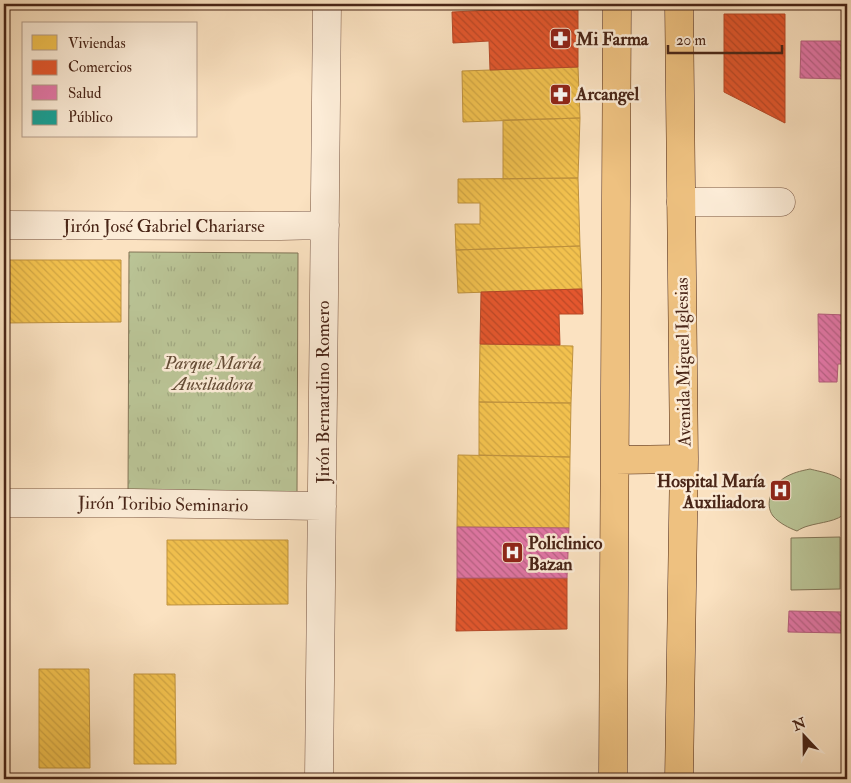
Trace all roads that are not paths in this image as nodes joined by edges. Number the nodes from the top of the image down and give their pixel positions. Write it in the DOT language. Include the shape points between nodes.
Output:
graph roads {
  1 [pos="327,4"];
  2 [pos="617,4"];
  3 [pos="679,4"];
  4 [pos="681,202"];
  5 [pos="781,202"];
  6 [pos="4,225"];
  7 [pos="324,225"];
  8 [pos="684,459"];
  9 [pos="615,460"];
  10 [pos="4,503"];
  11 [pos="322,506"];
  12 [pos="319,779"];
  13 [pos="613,779"];
  14 [pos="679,779"];
  1 -- 7 [label="street, Jirón Bernardino Romero"];
  2 -- 9 [label="main road"];
  3 -- 4 [label="main road, Avenida Miguel Iglesias"];
  4 -- 5 [label="street"];
  4 -- 8 [label="main road, Avenida Miguel Iglesias"];
  6 -- 7 [label="street, Jirón José Gabriel Chariarse"];
  7 -- 11 [label="street, Jirón Bernardino Romero"];
  8 -- 9 [label="main road"];
  8 -- 14 [label="main road, Avenida Miguel Iglesias"];
  9 -- 13 [label="main road"];
  10 -- 11 [label="street, Jirón Toribio Seminario"];
  11 -- 12 [label="street, Jirón Bernardino Romero"];
}
